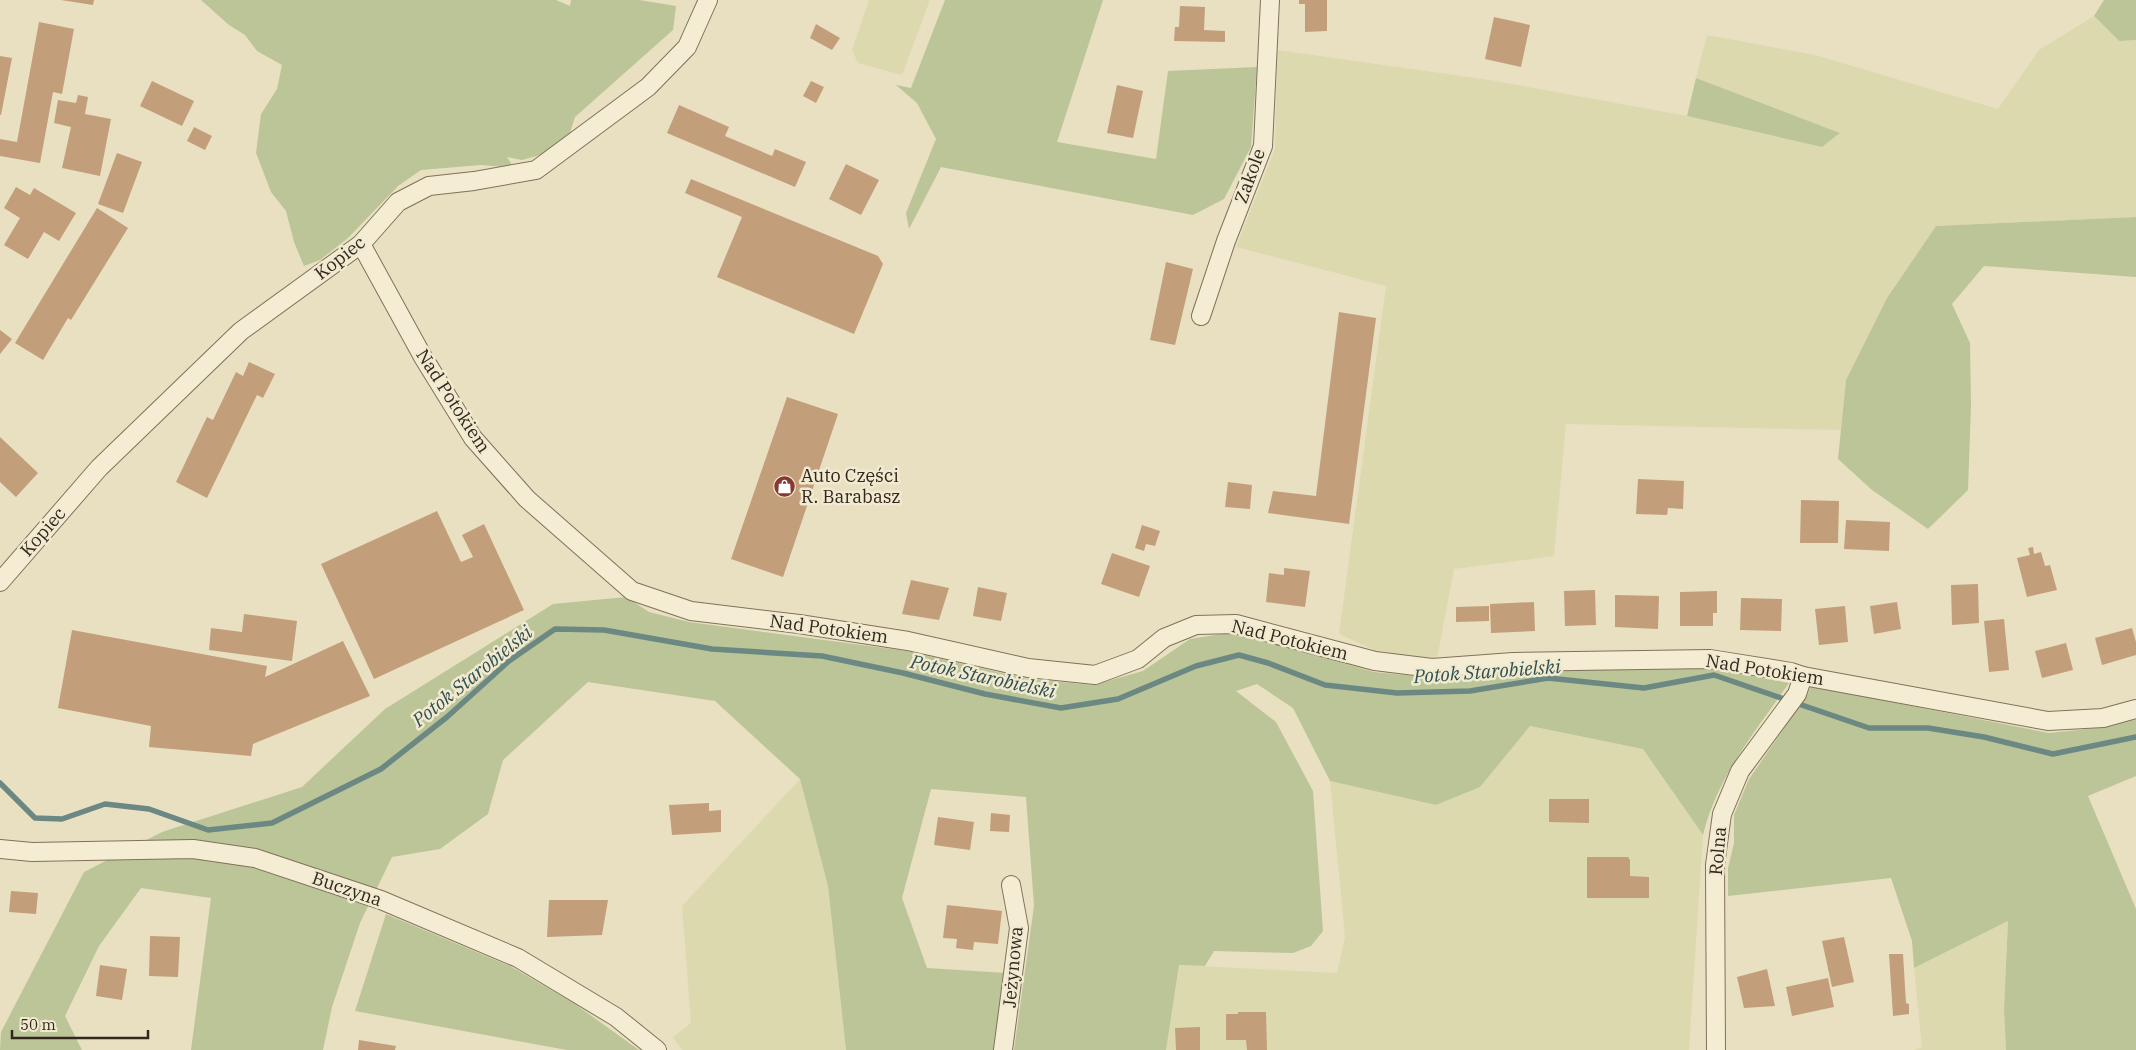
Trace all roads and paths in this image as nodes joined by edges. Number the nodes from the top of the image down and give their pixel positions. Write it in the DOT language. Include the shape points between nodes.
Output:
graph roads {
  1 [pos="708,0"];
  2 [pos="1270,0"];
  3 [pos="361,244"];
  4 [pos="1201,316"];
  5 [pos="0,582"];
  6 [pos="1803,676"];
  7 [pos="2136,708"];
  8 [pos="0,849"];
  9 [pos="1011,885"];
  10 [pos="657,1050"];
  11 [pos="1003,1050"];
  12 [pos="1716,1050"];
  1 -- 3 [label="street, Kopiec" via="687,47 648,87 536,170 430,186 398,202"];
  2 -- 4 [label="street, Zakole" via="1263,146"];
  3 -- 5 [label="street, Kopiec" via="242,331 99,468"];
  3 -- 6 [label="street, Nad Potokiem" via="423,357 473,438 527,499 632,591 691,611 898,639 1028,668 1095,675 1138,659 1164,638 1196,625 1236,624 1375,661 1432,668 1513,662 1710,659"];
  6 -- 7 [label="street, Nad Potokiem" via="2048,721 2104,718"];
  6 -- 12 [label="street, Rolna" via="1797,694 1740,771 1722,814 1715,865"];
  8 -- 10 [label="street, Buczyna" via="32,852 193,850 255,858 381,900 518,958 616,1016"];
  9 -- 11 [label="street, Jeżynowa" via="1019,928"];
}
